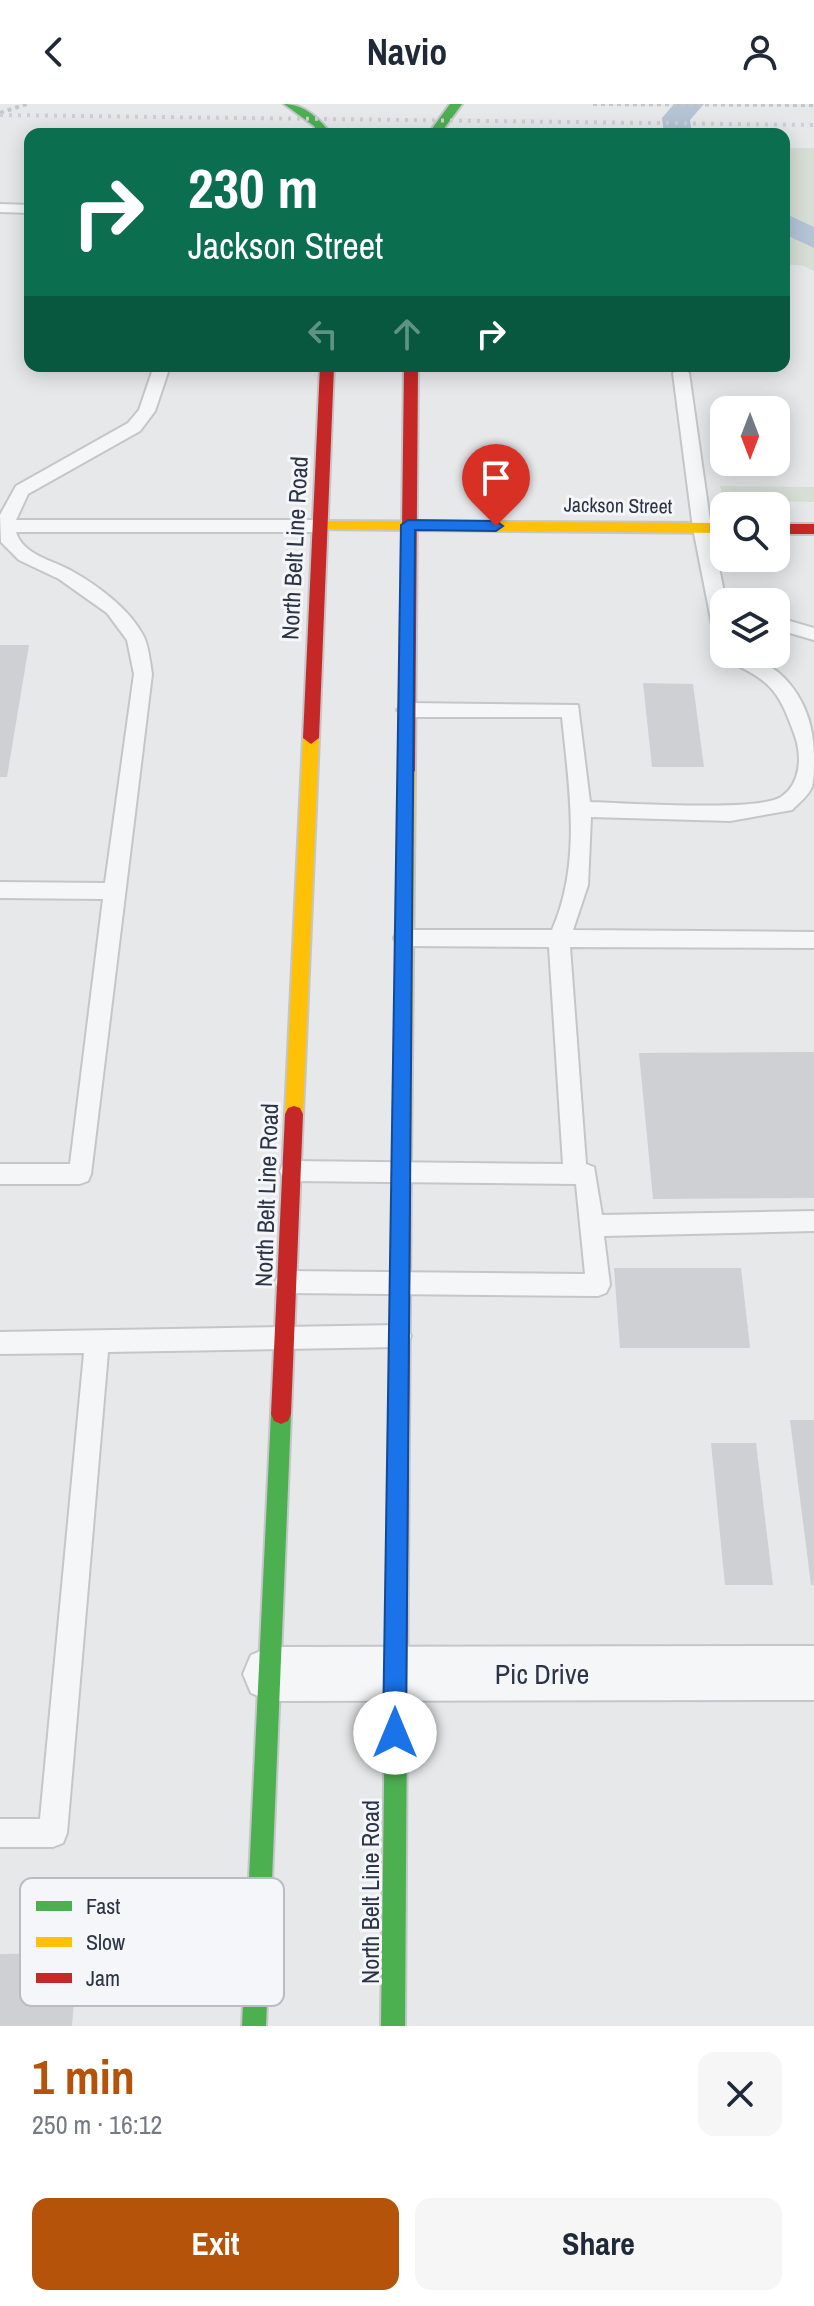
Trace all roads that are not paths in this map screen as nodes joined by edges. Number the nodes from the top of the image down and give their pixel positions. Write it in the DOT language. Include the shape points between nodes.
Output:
graph roads {
  1 [pos="290,104"];
  2 [pos="456,104"];
  3 [pos="321,128"];
  4 [pos="438,128"];
  5 [pos="0,208"];
  6 [pos="24,209"];
  7 [pos="160,372"];
  8 [pos="327,372"];
  9 [pos="411,372"];
  10 [pos="681,373"];
  11 [pos="408,525"];
  12 [pos="3,526"];
  13 [pos="319,526"];
  14 [pos="702,528"];
  15 [pos="710,528"];
  16 [pos="790,529"];
  17 [pos="814,529"];
  18 [pos="716,588"];
  19 [pos="790,627"];
  20 [pos="814,634"];
  21 [pos="760,668"];
  22 [pos="407,710"];
  23 [pos="579,809"];
  24 [pos="0,890"];
  25 [pos="114,891"];
  26 [pos="404,938"];
  27 [pos="559,939"];
  28 [pos="814,940"];
  29 [pos="291,1171"];
  30 [pos="401,1173"];
  31 [pos="0,1174"];
  32 [pos="575,1174"];
  33 [pos="814,1221"];
  34 [pos="592,1226"];
  35 [pos="287,1282"];
  36 [pos="400,1283"];
  37 [pos="284,1336"];
  38 [pos="399,1336"];
  39 [pos="0,1343"];
  40 [pos="97,1343"];
  41 [pos="814,1673"];
  42 [pos="270,1674"];
  43 [pos="395,1674"];
  44 [pos="0,1833"];
  45 [pos="261,1878"];
  46 [pos="255,2006"];
  47 [pos="254,2026"];
  48 [pos="393,2026"];
  1 -- 3 [label="main road"];
  2 -- 4 [label="main road"];
  5 -- 6 [label="lane"];
  7 -- 12 [label="lane" via="147,411 134,427 22,490"];
  8 -- 13 [label="main road, North Belt Line Road"];
  9 -- 11 [label="main road, North Belt Line Road"];
  10 -- 14 [label="lane"];
  11 -- 13 [label="main road, Jackson Street"];
  11 -- 14 [label="main road, Jackson Street"];
  11 -- 22 [label="main road, North Belt Line Road"];
  12 -- 13 [label="lane"];
  12 -- 25 [label="lane" via="25,556 65,575 113,609 136,639 143,674"];
  13 -- 29 [label="main road, North Belt Line Road"];
  14 -- 15 [label="main road, Jackson Street"];
  14 -- 18 [label="lane"];
  16 -- 17 [label="main road"];
  19 -- 20 [label="lane"];
  21 -- 23 [label="lane" via="790,695 811,755 802,787 785,805 730,813"];
  22 -- 23 [label="lane" via="571,710"];
  22 -- 26 [label="main road, North Belt Line Road"];
  23 -- 27 [label="lane" via="581,841 572,915"];
  24 -- 25 [label="lane"];
  25 -- 31 [label="lane" via="80,1174"];
  26 -- 27 [label="lane"];
  26 -- 30 [label="main road, North Belt Line Road"];
  27 -- 28 [label="lane"];
  27 -- 32 [label="lane"];
  29 -- 30 [label="lane"];
  29 -- 35 [label="main road, North Belt Line Road"];
  30 -- 32 [label="lane"];
  30 -- 36 [label="main road, North Belt Line Road"];
  32 -- 34 [label="lane" via="586,1174"];
  33 -- 34 [label="lane"];
  34 -- 36 [label="lane" via="598,1285"];
  35 -- 36 [label="lane"];
  35 -- 37 [label="main road, North Belt Line Road"];
  36 -- 38 [label="main road, North Belt Line Road"];
  37 -- 38 [label="lane"];
  37 -- 40 [label="lane"];
  37 -- 42 [label="main road, North Belt Line Road"];
  38 -- 43 [label="main road, North Belt Line Road"];
  39 -- 40 [label="lane"];
  40 -- 44 [label="lane" via="53,1833"];
  41 -- 43 [label="street, Pic Drive"];
  42 -- 43 [label="street, Pic Drive"];
  42 -- 45 [label="main road, North Belt Line Road"];
  43 -- 48 [label="main road, North Belt Line Road"];
  46 -- 47 [label="main road, North Belt Line Road"];
}
